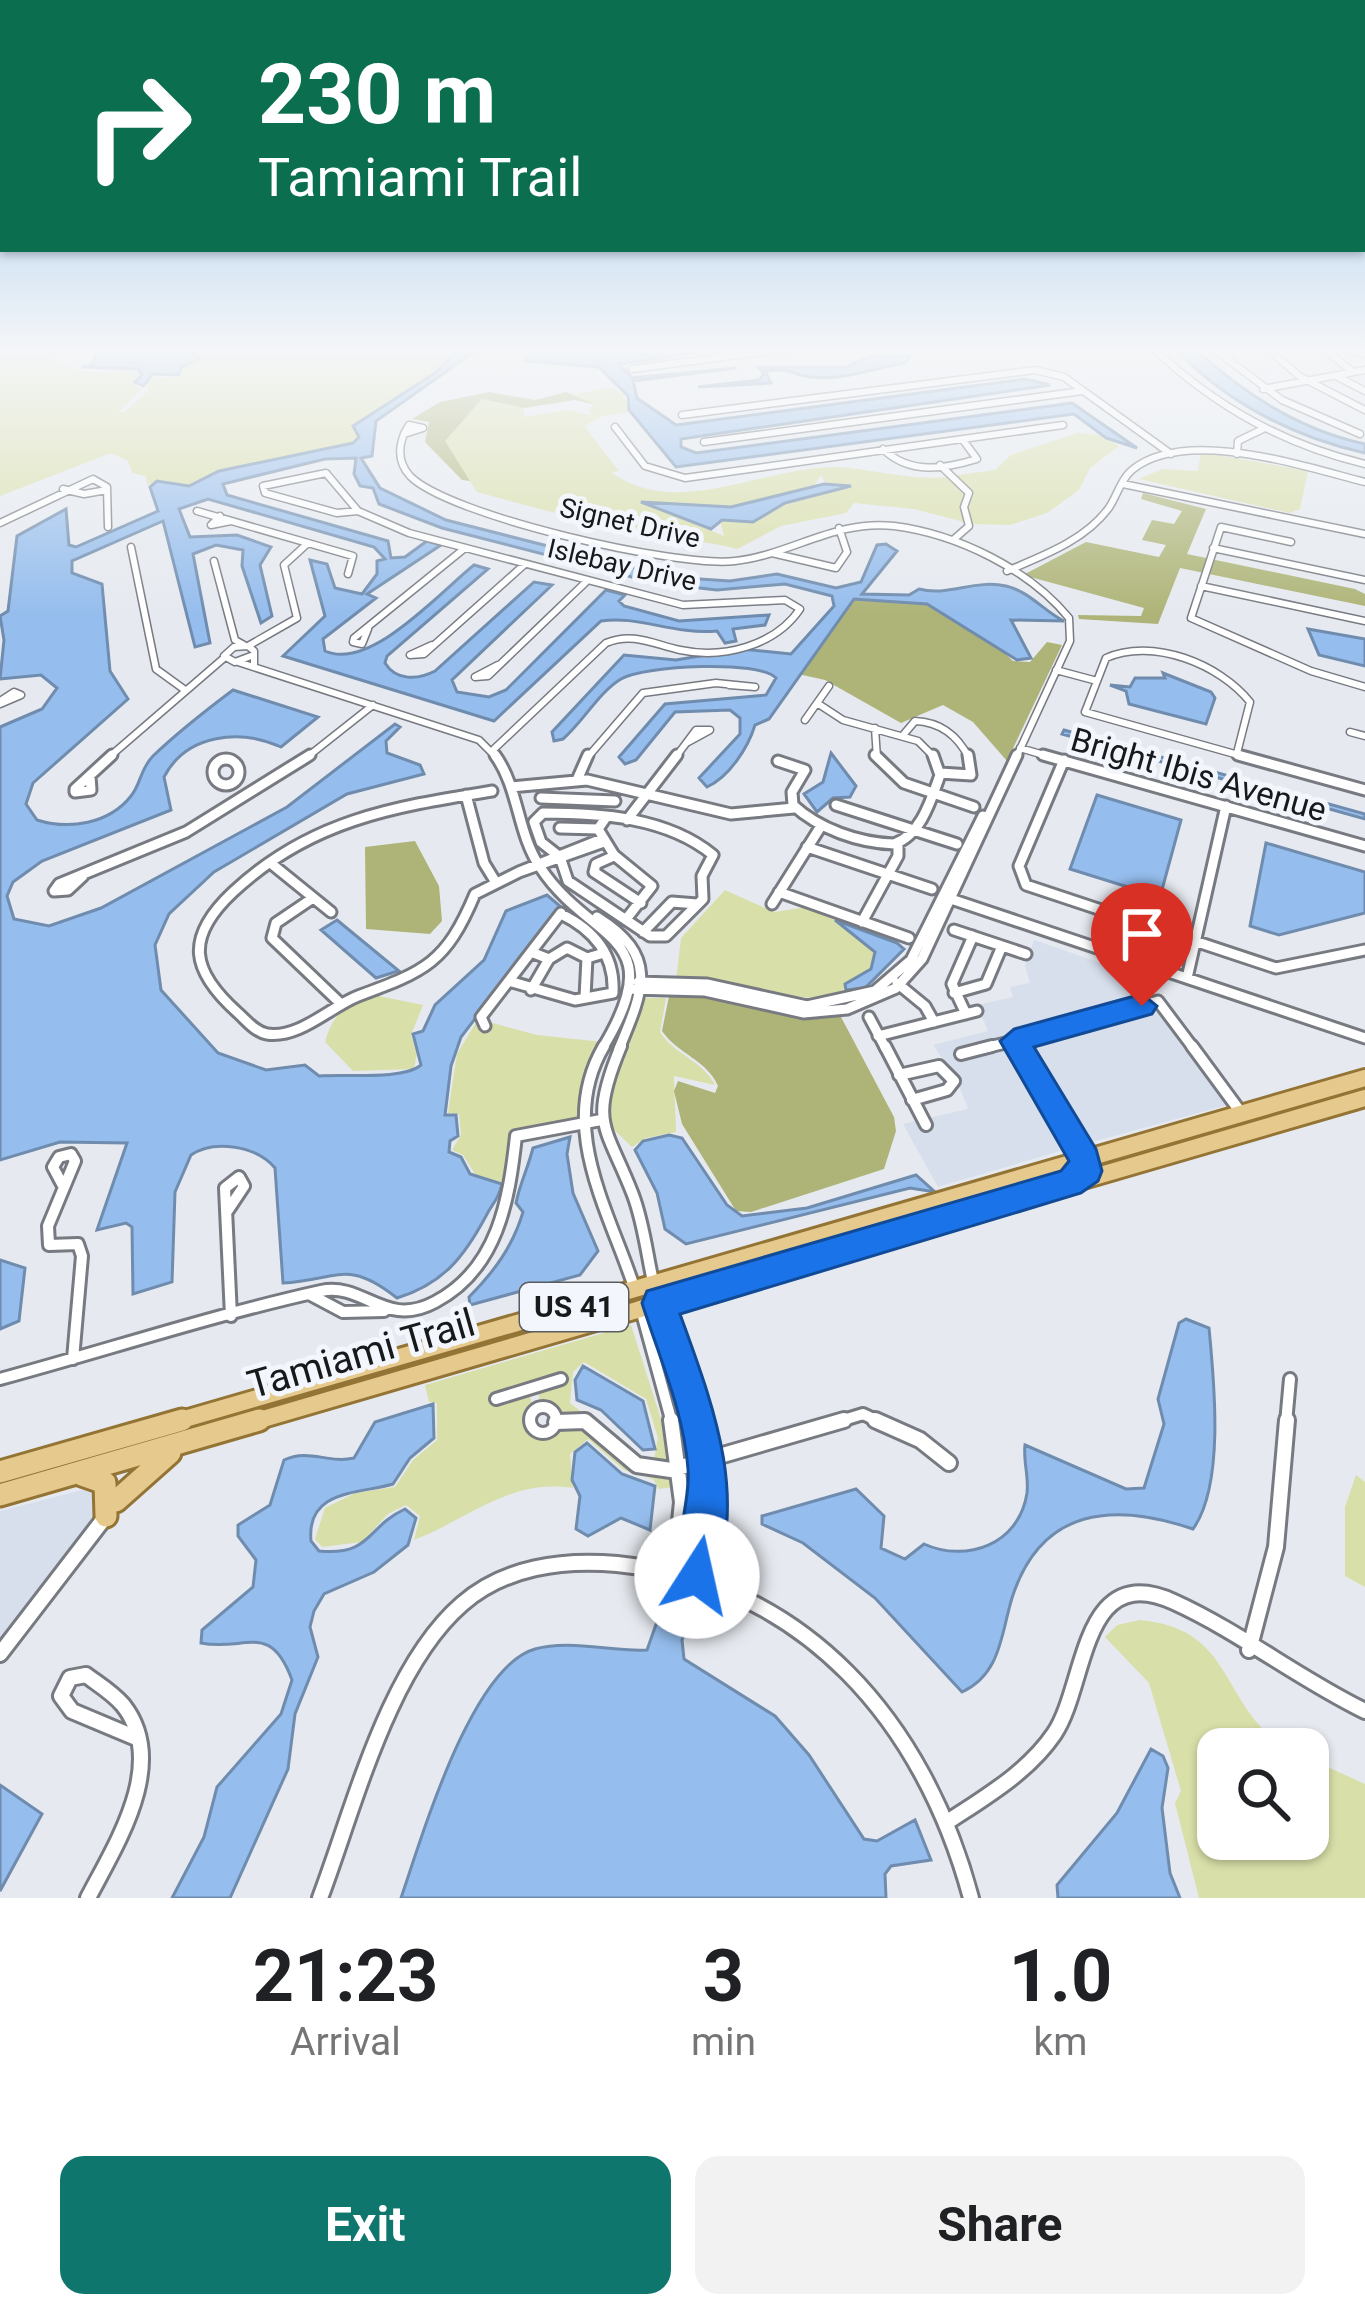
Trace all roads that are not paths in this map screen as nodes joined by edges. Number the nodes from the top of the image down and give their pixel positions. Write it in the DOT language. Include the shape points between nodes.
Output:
graph roads {
  1 [pos="402,438"];
  2 [pos="623,438"];
  3 [pos="737,438"];
  4 [pos="979,438"];
  5 [pos="1148,438"];
  6 [pos="1247,438"];
  7 [pos="1286,438"];
  8 [pos="963,440"];
  9 [pos="704,442"];
  10 [pos="883,449"];
  11 [pos="1171,454"];
  12 [pos="1237,454"];
  13 [pos="1365,464"];
  14 [pos="939,465"];
  15 [pos="1365,482"];
  16 [pos="1123,484"];
  17 [pos="63,489"];
  18 [pos="107,490"];
  19 [pos="358,511"];
  20 [pos="197,512"];
  21 [pos="0,523"];
  22 [pos="108,527"];
  23 [pos="838,528"];
  24 [pos="1365,534"];
  25 [pos="1268,537"];
  26 [pos="953,540"];
  27 [pos="1291,542"];
  28 [pos="308,543"];
  29 [pos="131,547"];
  30 [pos="465,548"];
  31 [pos="1214,548"];
  32 [pos="772,553"];
  33 [pos="1262,559"];
  34 [pos="214,561"];
  35 [pos="525,564"];
  36 [pos="1007,571"];
  37 [pos="348,574"];
  38 [pos="1365,580"];
  39 [pos="586,581"];
  40 [pos="1201,586"];
  41 [pos="1365,621"];
  42 [pos="368,629"];
  43 [pos="432,645"];
  44 [pos="242,652"];
  45 [pos="498,665"];
  46 [pos="1056,670"];
  47 [pos="1097,681"];
  48 [pos="729,685"];
  49 [pos="829,686"];
  50 [pos="1365,687"];
  51 [pos="185,690"];
  52 [pos="374,705"];
  53 [pos="875,728"];
  54 [pos="1350,732"];
  55 [pos="904,734"];
  56 [pos="1365,736"];
  57 [pos="688,742"];
  58 [pos="1020,748"];
  59 [pos="494,749"];
  60 [pos="1237,753"];
  61 [pos="778,760"];
  62 [pos="1064,760"];
  63 [pos="940,772"];
  64 [pos="90,776"];
  65 [pos="235,778"];
  66 [pos="577,780"];
  67 [pos="511,787"];
  68 [pos="1365,790"];
  69 [pos="649,791"];
  70 [pos="257,794"];
  71 [pos="932,794"];
  72 [pos="466,795"];
  73 [pos="836,805"];
  74 [pos="1226,806"];
  75 [pos="974,807"];
  76 [pos="794,808"];
  77 [pos="546,813"];
  78 [pos="627,820"];
  79 [pos="558,823"];
  80 [pos="821,826"];
  81 [pos="602,829"];
  82 [pos="913,829"];
  83 [pos="898,844"];
  84 [pos="958,844"];
  85 [pos="1365,846"];
  86 [pos="807,847"];
  87 [pos="614,856"];
  88 [pos="560,857"];
  89 [pos="272,865"];
  90 [pos="539,865"];
  91 [pos="888,874"];
  92 [pos="83,876"];
  93 [pos="495,881"];
  94 [pos="932,889"];
  95 [pos="779,892"];
  96 [pos="313,898"];
  97 [pos="946,898"];
  98 [pos="573,901"];
  99 [pos="641,903"];
  100 [pos="697,904"];
  101 [pos="772,904"];
  102 [pos="331,912"];
  103 [pos="561,914"];
  104 [pos="627,918"];
  105 [pos="862,922"];
  106 [pos="954,930"];
  107 [pos="643,932"];
  108 [pos="973,936"];
  109 [pos="909,938"];
  110 [pos="1193,940"];
  111 [pos="1002,946"];
  112 [pos="1365,950"];
  113 [pos="531,952"];
  114 [pos="604,953"];
  115 [pos="1026,954"];
  116 [pos="587,958"];
  117 [pos="549,959"];
  118 [pos="1187,977"];
  119 [pos="509,981"];
  120 [pos="896,983"];
  121 [pos="637,986"];
  122 [pos="531,990"];
  123 [pos="954,993"];
  124 [pos="585,997"];
  125 [pos="340,1003"];
  126 [pos="868,1017"];
  127 [pos="934,1022"];
  128 [pos="485,1025"];
  129 [pos="878,1036"];
  130 [pos="1365,1038"];
  131 [pos="1014,1041"];
  132 [pos="961,1054"];
  133 [pos="898,1075"];
  134 [pos="1365,1078"];
  135 [pos="1365,1098"];
  136 [pos="912,1100"];
  137 [pos="1270,1106"];
  138 [pos="1242,1114"];
  139 [pos="601,1120"];
  140 [pos="586,1123"];
  141 [pos="926,1125"];
  142 [pos="1218,1140"];
  143 [pos="1085,1159"];
  144 [pos="1070,1183"];
  145 [pos="62,1184"];
  146 [pos="228,1210"];
  147 [pos="908,1210"];
  148 [pos="886,1237"];
  149 [pos="342,1291"];
  150 [pos="308,1294"];
  151 [pos="647,1296"];
  152 [pos="331,1306"];
  153 [pos="385,1311"];
  154 [pos="231,1316"];
  155 [pos="73,1360"];
  156 [pos="0,1379"];
  157 [pos="561,1379"];
  158 [pos="1290,1379"];
  159 [pos="533,1388"];
  160 [pos="496,1399"];
  161 [pos="537,1408"];
  162 [pos="556,1422"];
  163 [pos="127,1436"];
  164 [pos="188,1442"];
  165 [pos="127,1460"];
  166 [pos="707,1462"];
  167 [pos="949,1463"];
  168 [pos="682,1466"];
  169 [pos="0,1472"];
  170 [pos="77,1474"];
  171 [pos="0,1495"];
  172 [pos="111,1508"];
  173 [pos="675,1570"];
  174 [pos="697,1576"];
  175 [pos="1249,1650"];
  176 [pos="0,1654"];
  177 [pos="1365,1711"];
  178 [pos="134,1737"];
  179 [pos="949,1821"];
  180 [pos="88,1898"];
  181 [pos="320,1898"];
  182 [pos="971,1898"];
  1 -- 32 [label="street, Signet Drive" via="399,457 409,475 468,506 677,560"];
  2 -- 10 [label="street" via="645,466 671,477"];
  3 -- 9 [label="street"];
  4 -- 8 [label="street"];
  5 -- 11 [label="street"];
  6 -- 12 [label="street"];
  7 -- 13 [label="street"];
  8 -- 10 [label="street"];
  8 -- 14 [label="street" via="977,458"];
  10 -- 14 [label="street" via="902,468"];
  11 -- 12 [label="street"];
  11 -- 16 [label="street" via="1137,466"];
  12 -- 15 [label="street"];
  14 -- 26 [label="street" via="969,494 969,526"];
  16 -- 24 [label="street"];
  16 -- 36 [label="street" via="1087,529"];
  17 -- 18 [label="street"];
  17 -- 18 [label="street" via="93,479"];
  17 -- 21 [label="street"];
  18 -- 22 [label="street"];
  19 -- 19 [label="street, Islebay Drive" via="326,472 263,486 337,512"];
  19 -- 30 [label="street, Islebay Drive"];
  20 -- 28 [label="street"];
  23 -- 26 [label="street, Signet Drive" via="893,526"];
  23 -- 32 [label="street, Signet Drive"];
  23 -- 32 [label="street" via="847,552 836,568"];
  25 -- 27 [label="street"];
  25 -- 31 [label="street" via="1221,527"];
  25 -- 33 [label="street"];
  26 -- 36 [label="street, Signet Drive"];
  28 -- 37 [label="street" via="353,556"];
  28 -- 44 [label="street" via="284,565 297,618"];
  29 -- 51 [label="street" via="155,669"];
  30 -- 35 [label="street, Islebay Drive"];
  30 -- 42 [label="street"];
  31 -- 33 [label="street"];
  31 -- 40 [label="street"];
  33 -- 38 [label="street"];
  34 -- 44 [label="street"];
  35 -- 39 [label="street, Islebay Drive"];
  35 -- 43 [label="street"];
  36 -- 46 [label="street, Signet Drive" via="1069,618 1072,633"];
  39 -- 45 [label="street"];
  39 -- 59 [label="street, Islebay Drive" via="683,605 785,600 800,612 775,638 699,652 609,640"];
  40 -- 41 [label="street"];
  40 -- 50 [label="street" via="1192,620"];
  44 -- 51 [label="street"];
  44 -- 52 [label="street"];
  46 -- 47 [label="street"];
  46 -- 58 [label="street"];
  47 -- 60 [label="street" via="1084,712"];
  47 -- 60 [label="street" via="1111,653 1136,647 1227,680 1250,702"];
  48 -- 66 [label="street" via="643,694 589,753"];
  49 -- 53 [label="street" via="811,712"];
  51 -- 64 [label="street"];
  52 -- 59 [label="street"];
  52 -- 70 [label="street"];
  53 -- 55 [label="street"];
  53 -- 71 [label="street" via="873,751 884,769"];
  54 -- 56 [label="street"];
  55 -- 63 [label="street" via="934,754"];
  55 -- 63 [label="street" via="926,720 956,740 971,759 971,775"];
  57 -- 69 [label="street"];
  58 -- 62 [label="street, Bright Ibis Avenue"];
  58 -- 97 [label="street"];
  59 -- 67 [label="street"];
  60 -- 68 [label="street"];
  61 -- 76 [label="street" via="805,770 792,792"];
  62 -- 74 [label="street, Bright Ibis Avenue"];
  62 -- 110 [label="street" via="1020,879"];
  63 -- 71 [label="street"];
  65 -- 70 [label="street"];
  66 -- 67 [label="street"];
  66 -- 69 [label="street"];
  67 -- 72 [label="street"];
  67 -- 90 [label="street"];
  69 -- 76 [label="street" via="742,818"];
  69 -- 78 [label="street"];
  70 -- 92 [label="street"];
  71 -- 75 [label="street"];
  71 -- 82 [label="street"];
  72 -- 89 [label="street" via="368,813"];
  72 -- 93 [label="street"];
  73 -- 82 [label="street"];
  74 -- 85 [label="street, Bright Ibis Avenue"];
  74 -- 110 [label="street"];
  76 -- 80 [label="street"];
  77 -- 81 [label="street"];
  77 -- 81 [label="street" via="540,795 618,797"];
  77 -- 88 [label="street" via="535,822 541,842"];
  78 -- 81 [label="street"];
  78 -- 100 [label="street" via="710,850"];
  79 -- 81 [label="street" via="565,835"];
  80 -- 83 [label="street"];
  80 -- 86 [label="street"];
  81 -- 87 [label="street"];
  81 -- 88 [label="street"];
  82 -- 83 [label="street"];
  82 -- 84 [label="street"];
  83 -- 91 [label="street"];
  86 -- 91 [label="street"];
  86 -- 95 [label="street"];
  87 -- 99 [label="street" via="652,886"];
  87 -- 99 [label="street" via="594,872"];
  88 -- 90 [label="street"];
  88 -- 104 [label="street" via="568,881"];
  89 -- 96 [label="street"];
  89 -- 125 [label="street" via="208,916 196,956 205,979 266,1034 293,1032"];
  90 -- 93 [label="street"];
  90 -- 98 [label="street"];
  91 -- 94 [label="street"];
  91 -- 105 [label="street"];
  93 -- 125 [label="street" via="471,899 455,941 434,965"];
  95 -- 101 [label="street"];
  95 -- 105 [label="street"];
  96 -- 102 [label="street"];
  96 -- 125 [label="street" via="276,923 272,938"];
  97 -- 118 [label="street"];
  97 -- 120 [label="street" via="922,959"];
  98 -- 103 [label="street"];
  98 -- 121 [label="street" via="614,939"];
  99 -- 104 [label="street"];
  100 -- 107 [label="street" via="671,902"];
  100 -- 107 [label="street" via="666,936"];
  103 -- 113 [label="street"];
  103 -- 114 [label="street" via="588,927"];
  104 -- 107 [label="street"];
  105 -- 109 [label="street"];
  106 -- 108 [label="street"];
  108 -- 111 [label="street"];
  108 -- 123 [label="street"];
  110 -- 112 [label="street" via="1288,969"];
  110 -- 118 [label="street"];
  111 -- 115 [label="street"];
  111 -- 123 [label="street" via="986,984"];
  113 -- 117 [label="street"];
  113 -- 119 [label="street"];
  114 -- 116 [label="street"];
  114 -- 124 [label="street" via="613,993"];
  116 -- 117 [label="street" via="567,948"];
  116 -- 124 [label="street"];
  117 -- 122 [label="street"];
  118 -- 130 [label="street"];
  119 -- 122 [label="street"];
  119 -- 128 [label="street" via="481,1016"];
  120 -- 121 [label="street" via="847,1010 805,1013 721,993"];
  120 -- 127 [label="street"];
  121 -- 139 [label="street" via="603,1082"];
  121 -- 140 [label="street" via="597,1058"];
  122 -- 124 [label="street"];
  123 -- 127 [label="street" via="972,1013"];
  126 -- 129 [label="street"];
  127 -- 129 [label="street"];
  129 -- 133 [label="street"];
  131 -- 132 [label="street"];
  131 -- 138 [label="street" via="1158,1001"];
  131 -- 143 [label="street"];
  133 -- 136 [label="street"];
  133 -- 136 [label="street" via="939,1066 954,1081"];
  134 -- 137 [label="main road, Tamiami Trail / US 41"];
  135 -- 142 [label="main road, Tamiami Trail / US 41"];
  136 -- 141 [label="street"];
  137 -- 138 [label="main road, Tamiami Trail / US 41"];
  137 -- 142 [label="main road" via="1225,1126"];
  138 -- 143 [label="main road, Tamiami Trail / US 41"];
  139 -- 140 [label="street"];
  139 -- 151 [label="street" via="632,1191"];
  140 -- 151 [label="street" via="592,1187"];
  140 -- 153 [label="street" via="516,1136 507,1207 483,1257 432,1304"];
  142 -- 144 [label="main road, Tamiami Trail / US 41"];
  143 -- 144 [label="main road" via="1086,1171"];
  143 -- 147 [label="main road, Tamiami Trail / US 41"];
  144 -- 148 [label="main road, Tamiami Trail / US 41"];
  145 -- 155 [label="street" via="49,1245 78,1244 82,1256"];
  146 -- 154 [label="street"];
  147 -- 148 [label="main road"];
  147 -- 151 [label="main road, Tamiami Trail / US 41"];
  148 -- 151 [label="main road, Tamiami Trail / US 41"];
  149 -- 150 [label="street"];
  149 -- 152 [label="street"];
  149 -- 153 [label="street"];
  150 -- 152 [label="street"];
  150 -- 154 [label="street"];
  151 -- 163 [label="main road, Tamiami Trail / US 41"];
  151 -- 164 [label="main road, Tamiami Trail / US 41"];
  151 -- 166 [label="street" via="695,1409"];
  151 -- 168 [label="street"];
  152 -- 153 [label="street"];
  154 -- 155 [label="street"];
  155 -- 156 [label="street"];
  157 -- 159 [label="street"];
  158 -- 175 [label="street" via="1286,1486"];
  159 -- 160 [label="street"];
  159 -- 161 [label="street"];
  161 -- 162 [label="street" via="549,1408"];
  161 -- 162 [label="street" via="534,1431 548,1432"];
  162 -- 168 [label="street" via="593,1424 646,1468"];
  163 -- 165 [label="street"];
  163 -- 169 [label="main road, Tamiami Trail / US 41"];
  164 -- 165 [label="main road, Tamiami Trail / US 41"];
  164 -- 172 [label="main road" via="140,1474"];
  165 -- 170 [label="main road, Tamiami Trail / US 41"];
  165 -- 172 [label="street"];
  166 -- 167 [label="street" via="863,1414"];
  166 -- 168 [label="street"];
  166 -- 174 [label="street" via="710,1500"];
  168 -- 173 [label="street"];
  170 -- 171 [label="main road, Tamiami Trail / US 41"];
  170 -- 172 [label="main road" via="105,1483"];
  172 -- 176 [label="street"];
  173 -- 174 [label="street"];
  173 -- 181 [label="street" via="542,1564 487,1585 458,1607 409,1676"];
  174 -- 179 [label="street" via="797,1629 845,1666 889,1719"];
  175 -- 177 [label="street"];
  175 -- 179 [label="street" via="1171,1600 1139,1594 1113,1601 1092,1622 1068,1709 1035,1759"];
  178 -- 178 [label="street" via="124,1706 86,1675 70,1678 64,1703"];
  178 -- 180 [label="street" via="142,1762 136,1795"];
  179 -- 182 [label="street"];
}
